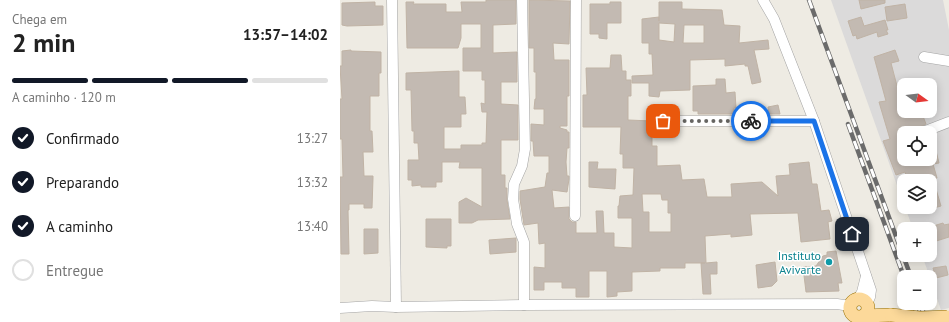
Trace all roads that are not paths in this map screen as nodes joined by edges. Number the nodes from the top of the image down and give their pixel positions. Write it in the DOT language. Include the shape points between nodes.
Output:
graph roads {
  1 [pos="392,0"];
  2 [pos="522,0"];
  3 [pos="576,0"];
  4 [pos="763,0"];
  5 [pos="924,57"];
  6 [pos="949,61"];
  7 [pos="663,121"];
  8 [pos="814,121"];
  9 [pos="949,122"];
  10 [pos="937,127"];
  11 [pos="575,216"];
  12 [pos="524,305"];
  13 [pos="340,308"];
  14 [pos="396,308"];
  15 [pos="857,312"];
  16 [pos="948,317"];
  1 -- 14 [label="street"];
  2 -- 12 [label="street" via="525,149 522,166 514,184 513,208 525,250"];
  3 -- 11 [label="street"];
  4 -- 8 [label="street" via="774,19"];
  5 -- 6 [label="street"];
  7 -- 8 [label="street"];
  8 -- 15 [label="street" via="866,274"];
  9 -- 10 [label="street"];
  12 -- 14 [label="street"];
  12 -- 15 [label="street" via="837,304"];
  13 -- 14 [label="street"];
  15 -- 16 [label="main road, bridge" via="920,318"];
}
